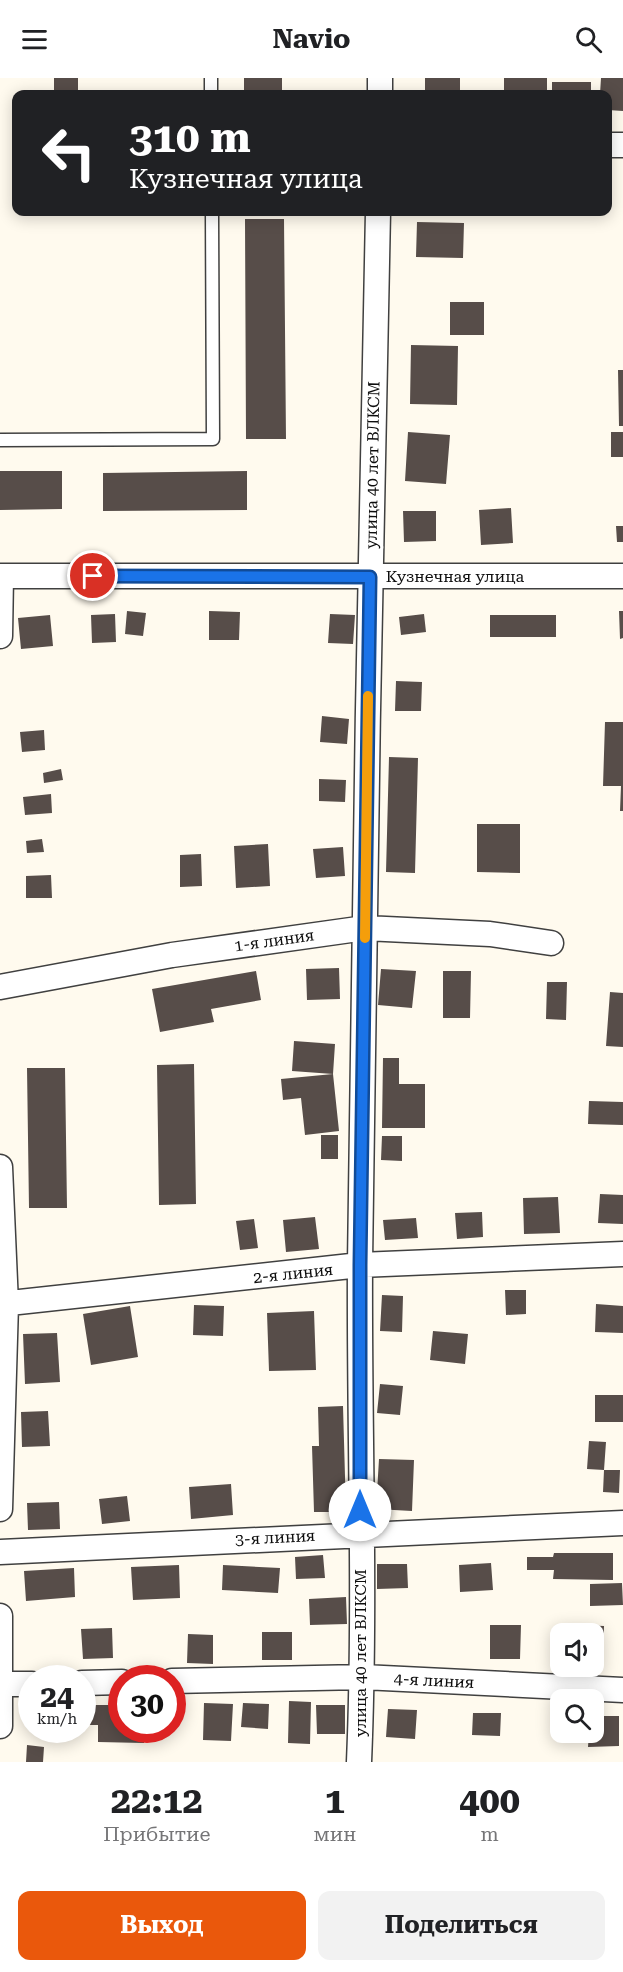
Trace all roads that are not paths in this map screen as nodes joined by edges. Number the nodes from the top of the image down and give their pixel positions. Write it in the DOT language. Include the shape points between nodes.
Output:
graph roads {
  1 [pos="212,216"];
  2 [pos="378,216"];
  3 [pos="0,440"];
  4 [pos="1,576"];
  5 [pos="623,576"];
  6 [pos="370,577"];
  7 [pos="0,636"];
  8 [pos="365,928"];
  9 [pos="551,943"];
  10 [pos="0,987"];
  11 [pos="0,1167"];
  12 [pos="623,1254"];
  13 [pos="360,1265"];
  14 [pos="3,1304"];
  15 [pos="0,1509"];
  16 [pos="623,1522"];
  17 [pos="360,1533"];
  18 [pos="0,1552"];
  19 [pos="0,1616"];
  20 [pos="363,1677"];
  21 [pos="186,1681"];
  22 [pos="1,1684"];
  23 [pos="18,1684"];
  24 [pos="623,1690"];
  25 [pos="0,1726"];
  26 [pos="359,1762"];
  1 -- 3 [label="lane" via="213,439"];
  2 -- 6 [label="street, улица 40 лет ВЛКСМ"];
  4 -- 6 [label="street, Кузнечная улица"];
  4 -- 7 [label="street"];
  5 -- 6 [label="street, Кузнечная улица"];
  6 -- 8 [label="street, улица 40 лет ВЛКСМ"];
  8 -- 9 [label="street, 1-я линия" via="490,934"];
  8 -- 10 [label="street, 1-я линия" via="172,955"];
  8 -- 13 [label="street, улица 40 лет ВЛКСМ"];
  11 -- 14 [label="street"];
  12 -- 13 [label="street, 2-я линия"];
  13 -- 14 [label="street, 2-я линия"];
  13 -- 17 [label="street, улица 40 лет ВЛКСМ"];
  14 -- 15 [label="street"];
  16 -- 17 [label="street, 3-я линия"];
  17 -- 18 [label="street, 3-я линия"];
  17 -- 20 [label="street, улица 40 лет ВЛКСМ"];
  19 -- 22 [label="street"];
  20 -- 21 [label="street, 4-я линия"];
  20 -- 24 [label="street, 4-я линия"];
  20 -- 26 [label="street, улица 40 лет ВЛКСМ"];
  22 -- 23 [label="street"];
  22 -- 25 [label="street"];
}
